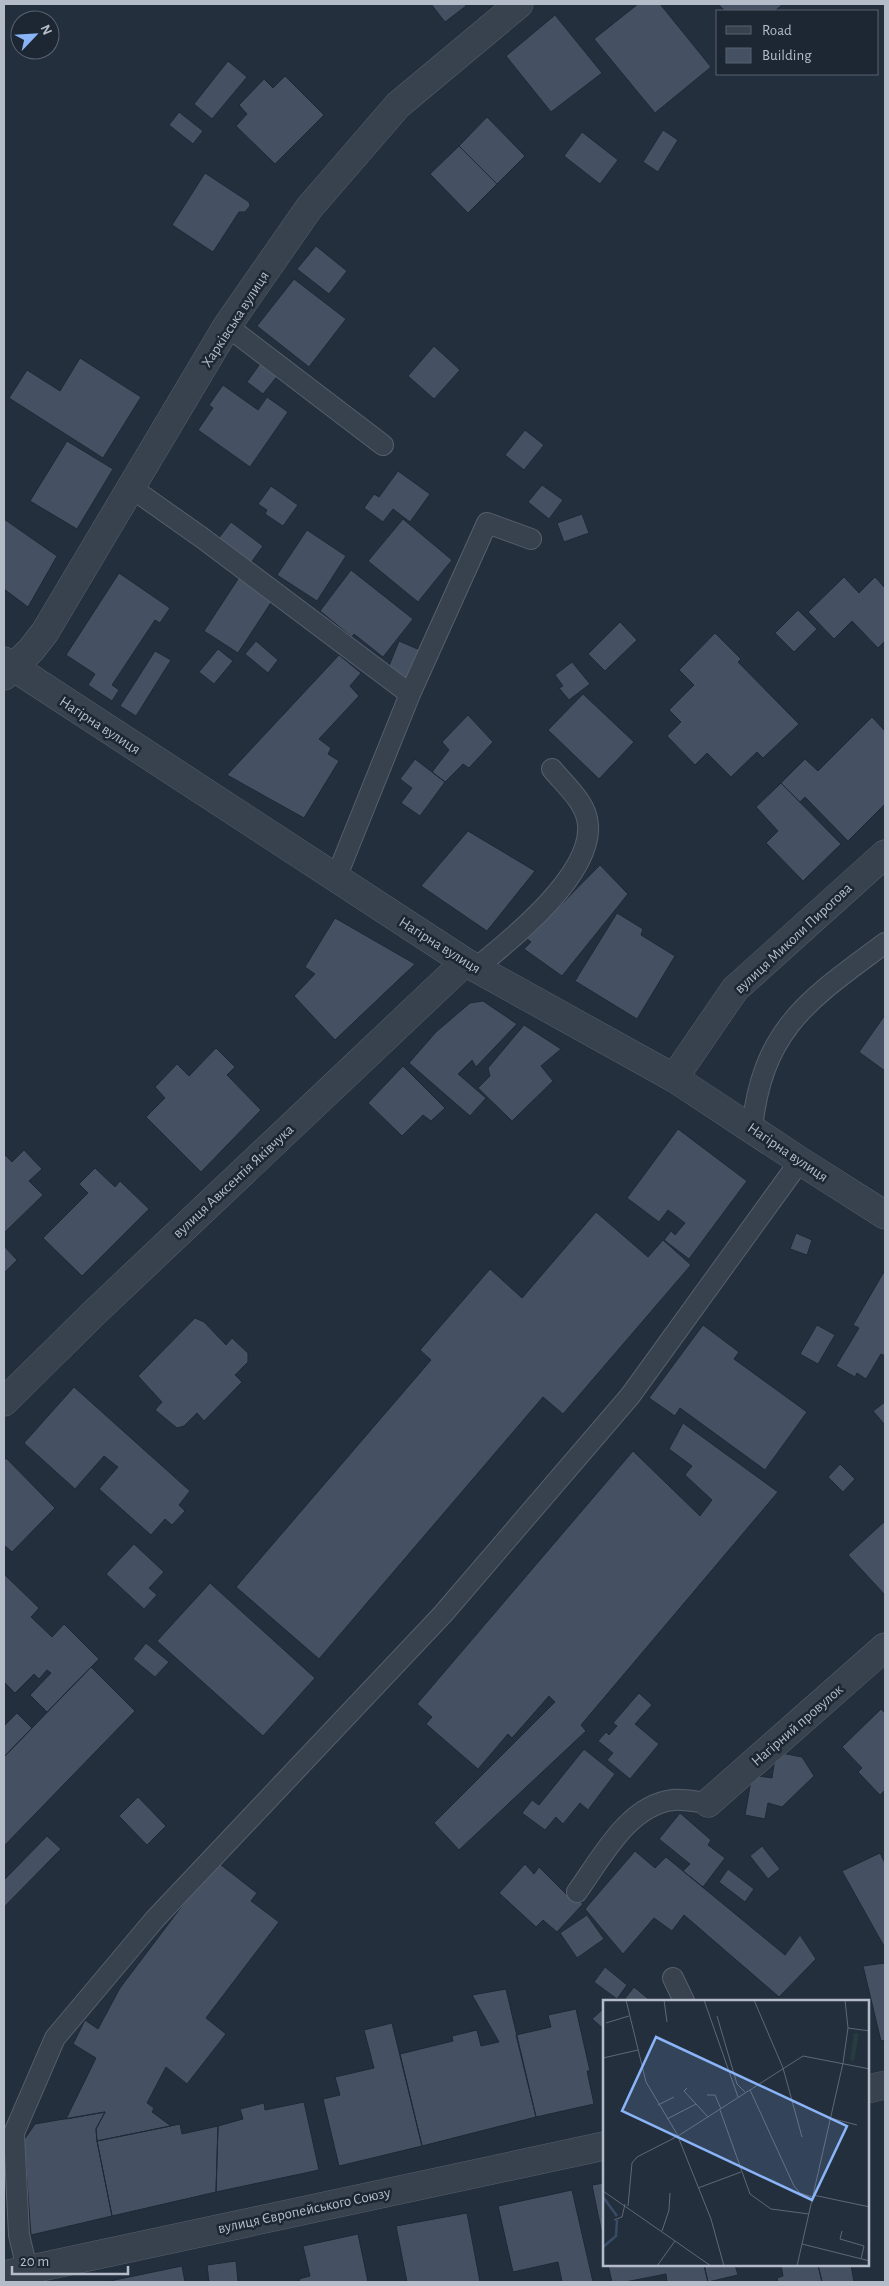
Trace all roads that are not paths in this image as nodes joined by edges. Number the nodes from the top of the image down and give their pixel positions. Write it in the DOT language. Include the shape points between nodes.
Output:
graph roads {
  1 [pos="519,4"];
  2 [pos="227,326"];
  3 [pos="384,445"];
  4 [pos="130,487"];
  5 [pos="531,539"];
  6 [pos="7,668"];
  7 [pos="410,694"];
  8 [pos="552,769"];
  9 [pos="885,854"];
  10 [pos="336,878"];
  11 [pos="885,943"];
  12 [pos="471,965"];
  13 [pos="674,1078"];
  14 [pos="752,1128"];
  15 [pos="800,1161"];
  16 [pos="885,1215"];
  17 [pos="4,1402"];
  18 [pos="885,1647"];
  19 [pos="708,1803"];
  20 [pos="577,1892"];
  21 [pos="673,1978"];
  22 [pos="684,2000"];
  23 [pos="885,2085"];
  24 [pos="869,2088"];
  25 [pos="603,2146"];
  26 [pos="15,2272"];
  27 [pos="56,2273"];
  1 -- 2 [label="street, Харківська вулиця" via="398,105 310,208"];
  2 -- 3 [label="lane"];
  2 -- 4 [label="street, Харківська вулиця"];
  4 -- 6 [label="street, Харківська вулиця" via="45,632 31,650"];
  4 -- 7 [label="lane"];
  5 -- 7 [label="lane" via="487,523"];
  6 -- 10 [label="street, Нагірна вулиця"];
  7 -- 10 [label="lane"];
  8 -- 12 [label="lane" via="582,804 588,825 585,848 570,879 514,938"];
  9 -- 13 [label="street, вулиця Миколи Пирогова" via="735,989"];
  10 -- 12 [label="street, Нагірна вулиця"];
  11 -- 14 [label="lane" via="800,1010 782,1033 765,1068 755,1102"];
  12 -- 13 [label="street, Нагірна вулиця"];
  12 -- 17 [label="street, вулиця Авксентія Яківчука" via="93,1314"];
  13 -- 14 [label="street, Нагірна вулиця"];
  14 -- 15 [label="street, Нагірна вулиця"];
  15 -- 16 [label="street, Нагірна вулиця"];
  15 -- 26 [label="lane" via="630,1396 442,1614 155,1919 55,2038 14,2133 19,2235"];
  18 -- 19 [label="street, Нагірний провулок"];
  19 -- 20 [label="lane" via="674,1800 652,1806 634,1818"];
  21 -- 22 [label="lane"];
  23 -- 24 [label="street"];
  25 -- 27 [label="street, вулиця Європейського Союзу"];
  26 -- 27 [label="street, вулиця Європейського Союзу"];
}
